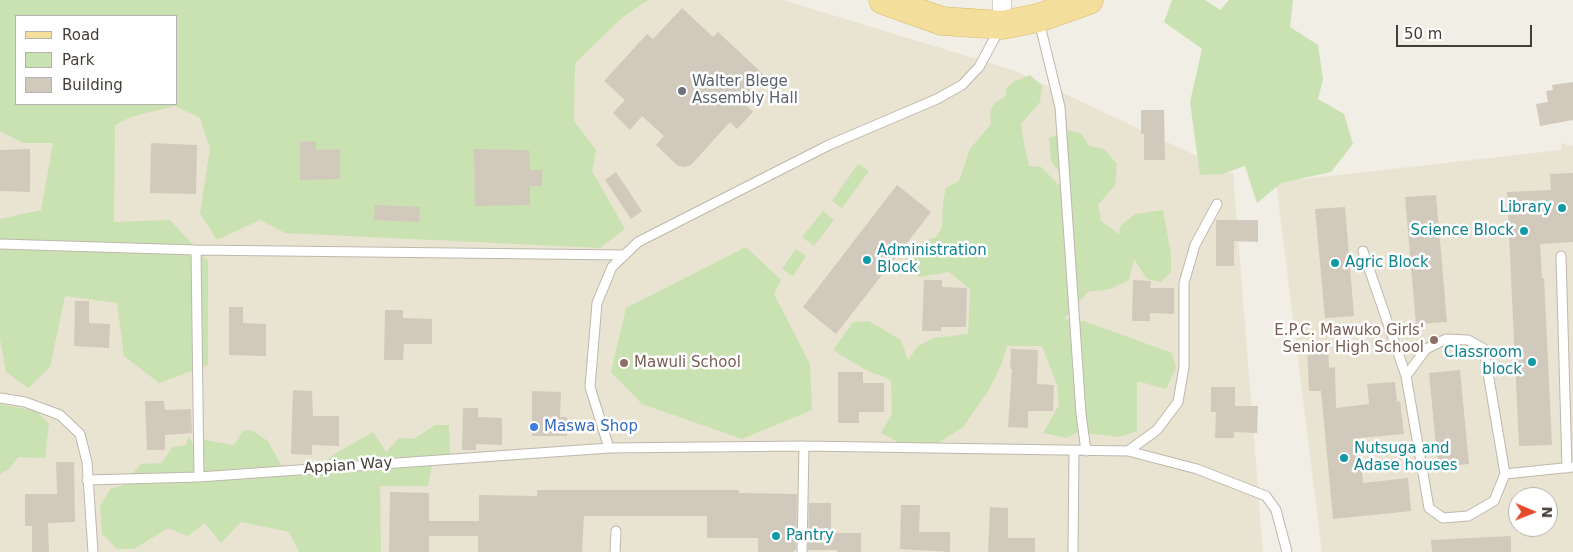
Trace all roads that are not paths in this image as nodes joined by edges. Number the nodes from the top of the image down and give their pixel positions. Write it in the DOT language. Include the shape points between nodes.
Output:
graph roads {
  1 [pos="882,0"];
  2 [pos="1089,0"];
  3 [pos="1002,12"];
  4 [pos="1038,18"];
  5 [pos="1217,204"];
  6 [pos="0,244"];
  7 [pos="196,250"];
  8 [pos="1363,251"];
  9 [pos="625,255"];
  10 [pos="1561,256"];
  11 [pos="1406,376"];
  12 [pos="0,398"];
  13 [pos="804,446"];
  14 [pos="610,448"];
  15 [pos="1074,451"];
  16 [pos="1086,451"];
  17 [pos="1128,451"];
  18 [pos="1570,468"];
  19 [pos="1505,474"];
  20 [pos="199,477"];
  21 [pos="87,480"];
  22 [pos="616,531"];
  23 [pos="93,552"];
  24 [pos="615,552"];
  25 [pos="802,552"];
  26 [pos="1073,552"];
  27 [pos="1287,552"];
  1 -- 3 [label="main road" via="942,21"];
  2 -- 4 [label="main road"];
  3 -- 4 [label="main road"];
  3 -- 9 [label="lane" via="978,67 962,85 820,150 638,242"];
  4 -- 16 [label="lane" via="1060,107"];
  5 -- 17 [label="lane" via="1195,245 1184,283 1184,368 1178,402 1157,430"];
  6 -- 7 [label="lane"];
  7 -- 9 [label="lane"];
  7 -- 20 [label="lane"];
  8 -- 11 [label="lane"];
  9 -- 14 [label="lane" via="612,267 597,303 590,387"];
  10 -- 18 [label="lane"];
  11 -- 19 [label="lane" via="1426,350 1446,339 1468,340 1484,349"];
  11 -- 19 [label="lane" via="1429,508 1443,518 1468,516 1494,501"];
  12 -- 21 [label="lane" via="25,402 60,415 80,434"];
  13 -- 14 [label="lane, Appian Way"];
  13 -- 15 [label="lane, Appian Way"];
  13 -- 25 [label="lane"];
  14 -- 20 [label="lane, Appian Way"];
  15 -- 16 [label="lane, Appian Way"];
  15 -- 26 [label="lane"];
  16 -- 17 [label="lane, Appian Way"];
  17 -- 27 [label="lane, Appian Way" via="1197,469 1266,496 1276,510"];
  18 -- 19 [label="lane"];
  20 -- 21 [label="lane, Appian Way"];
  21 -- 23 [label="lane"];
  22 -- 24 [label="lane"];
}
